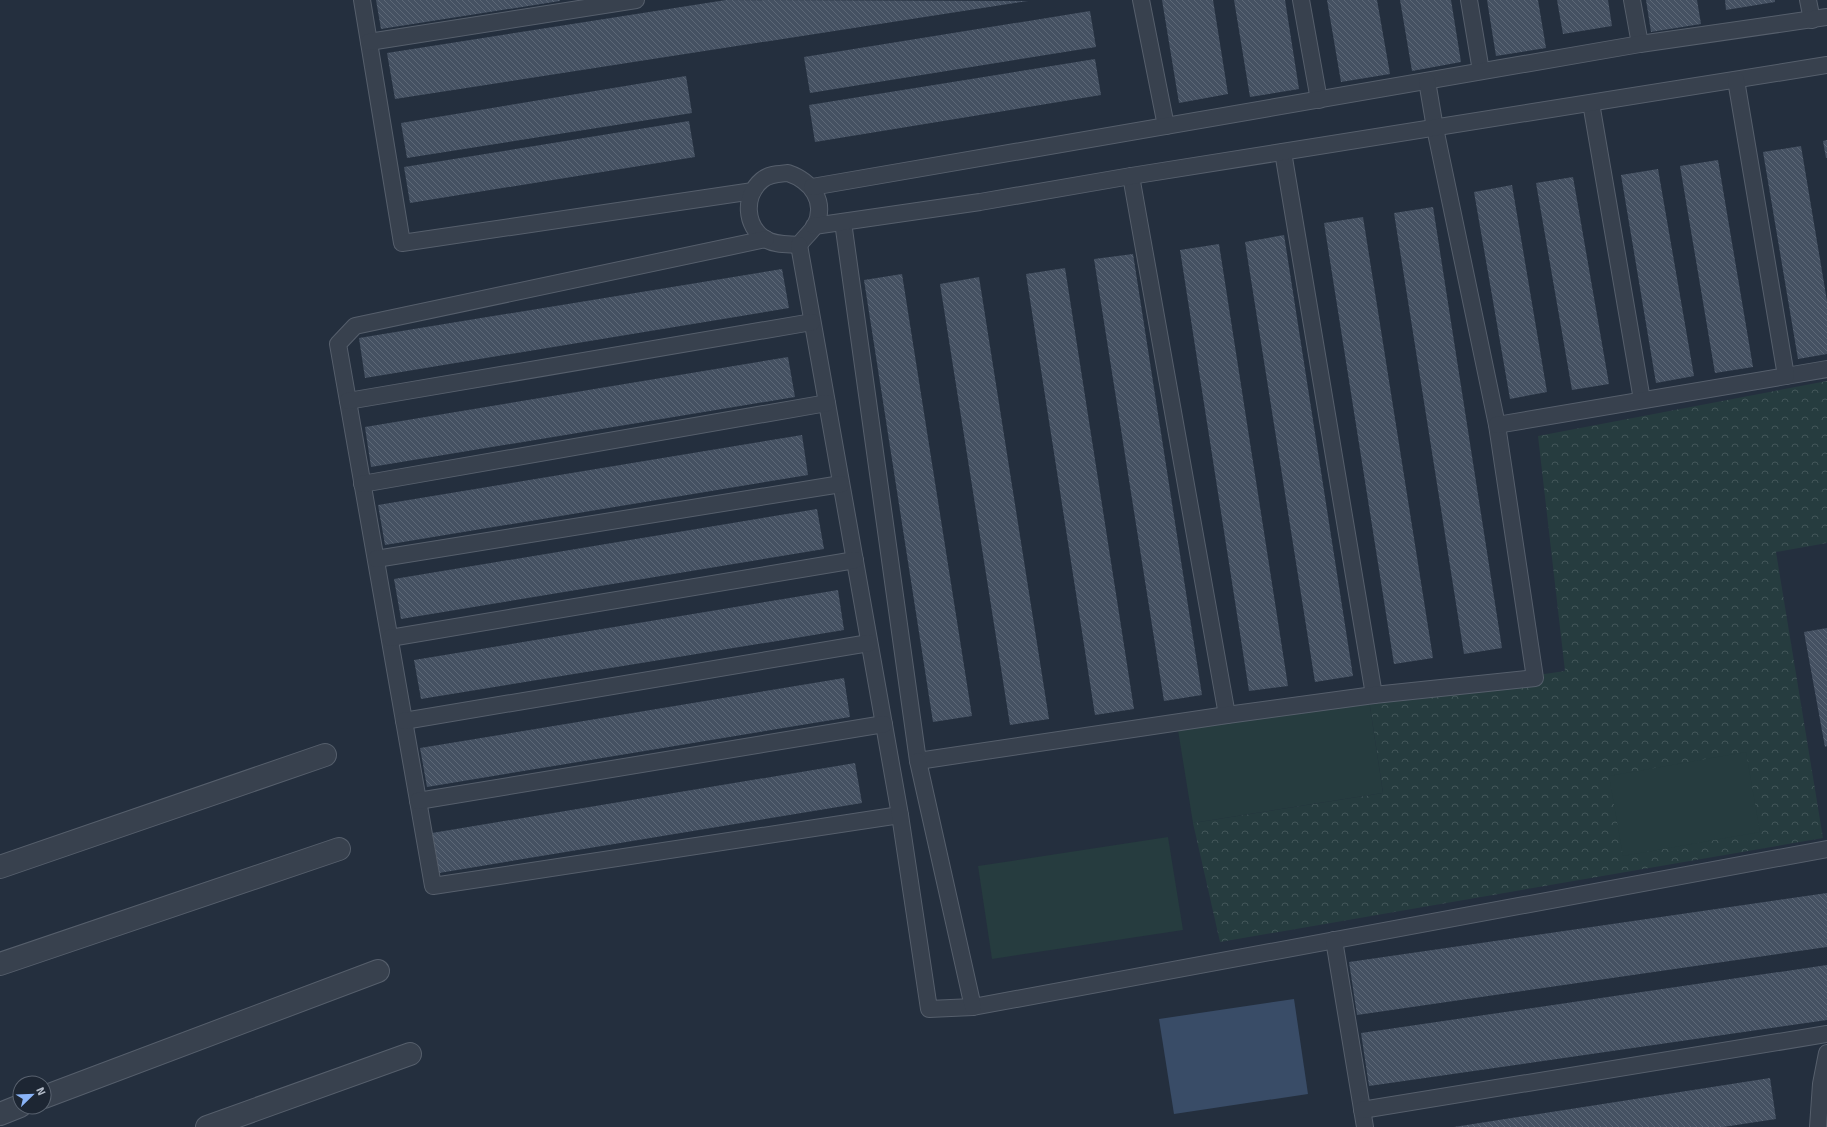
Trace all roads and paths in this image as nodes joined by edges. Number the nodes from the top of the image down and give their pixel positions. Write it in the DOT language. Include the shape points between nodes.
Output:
graph roads {
  1 [pos="362,0"];
  2 [pos="636,0"];
  3 [pos="1141,0"];
  4 [pos="1301,0"];
  5 [pos="1469,0"];
  6 [pos="1632,0"];
  7 [pos="1808,0"];
  8 [pos="1820,18"];
  9 [pos="369,42"];
  10 [pos="1640,44"];
  11 [pos="1827,65"];
  12 [pos="1481,71"];
  13 [pos="1736,80"];
  14 [pos="1427,81"];
  15 [pos="1319,100"];
  16 [pos="1591,103"];
  17 [pos="1166,126"];
  18 [pos="1435,128"];
  19 [pos="1283,152"];
  20 [pos="1131,176"];
  21 [pos="812,187"];
  22 [pos="753,191"];
  23 [pos="843,222"];
  24 [pos="814,226"];
  25 [pos="766,239"];
  26 [pos="799,245"];
  27 [pos="812,322"];
  28 [pos="1827,369"];
  29 [pos="1786,376"];
  30 [pos="1642,400"];
  31 [pos="348,401"];
  32 [pos="827,403"];
  33 [pos="1497,425"];
  34 [pos="362,484"];
  35 [pos="841,484"];
  36 [pos="376,559"];
  37 [pos="855,560"];
  38 [pos="390,638"];
  39 [pos="869,643"];
  40 [pos="1374,695"];
  41 [pos="1227,715"];
  42 [pos="404,721"];
  43 [pos="884,724"];
  44 [pos="325,755"];
  45 [pos="918,761"];
  46 [pos="418,801"];
  47 [pos="900,815"];
  48 [pos="339,849"];
  49 [pos="1827,849"];
  50 [pos="0,867"];
  51 [pos="1334,940"];
  52 [pos="0,964"];
  53 [pos="378,971"];
  54 [pos="973,1008"];
  55 [pos="1827,1034"];
  56 [pos="1827,1053"];
  57 [pos="410,1054"];
  58 [pos="52,1094"];
  59 [pos="12,1109"];
  60 [pos="1362,1110"];
  61 [pos="0,1114"];
  62 [pos="207,1127"];
  63 [pos="1365,1127"];
  64 [pos="1818,1127"];
  1 -- 9 [label="lane"];
  2 -- 9 [label="lane"];
  3 -- 17 [label="lane"];
  4 -- 15 [label="lane"];
  5 -- 12 [label="lane"];
  6 -- 10 [label="lane"];
  7 -- 8 [label="lane"];
  8 -- 10 [label="lane"];
  9 -- 22 [label="lane" via="402,242"];
  10 -- 12 [label="lane"];
  11 -- 13 [label="lane"];
  12 -- 14 [label="lane"];
  13 -- 16 [label="lane"];
  13 -- 29 [label="lane"];
  14 -- 15 [label="lane"];
  14 -- 18 [label="lane"];
  15 -- 17 [label="lane"];
  16 -- 18 [label="lane"];
  16 -- 30 [label="lane"];
  17 -- 21 [label="lane"];
  18 -- 19 [label="lane"];
  18 -- 33 [label="lane"];
  19 -- 20 [label="lane"];
  19 -- 40 [label="lane"];
  20 -- 23 [label="lane"];
  20 -- 41 [label="lane"];
  21 -- 22 [label="lane" via="801,178 788,173 774,174 762,180"];
  21 -- 24 [label="lane" via="818,200 819,213"];
  22 -- 25 [label="lane" via="749,204 749,218 755,230"];
  23 -- 24 [label="lane"];
  23 -- 45 [label="lane"];
  24 -- 26 [label="lane"];
  25 -- 26 [label="lane" via="779,244"];
  25 -- 31 [label="lane" via="355,326 338,344"];
  26 -- 27 [label="lane"];
  27 -- 31 [label="lane"];
  27 -- 32 [label="lane"];
  28 -- 29 [label="lane"];
  29 -- 30 [label="lane"];
  30 -- 33 [label="lane"];
  31 -- 34 [label="lane"];
  32 -- 34 [label="lane"];
  32 -- 35 [label="lane"];
  33 -- 40 [label="lane" via="1535,678"];
  34 -- 36 [label="lane"];
  35 -- 36 [label="lane"];
  35 -- 37 [label="lane"];
  36 -- 38 [label="lane"];
  37 -- 38 [label="lane"];
  37 -- 39 [label="lane"];
  38 -- 42 [label="lane"];
  39 -- 42 [label="lane"];
  39 -- 43 [label="lane"];
  40 -- 41 [label="lane"];
  41 -- 45 [label="lane"];
  42 -- 46 [label="lane"];
  43 -- 46 [label="lane"];
  43 -- 47 [label="lane"];
  44 -- 50 [label="street"];
  45 -- 54 [label="lane"];
  46 -- 47 [label="lane" via="433,886"];
  47 -- 54 [label="lane" via="930,1009"];
  48 -- 52 [label="street"];
  49 -- 51 [label="lane"];
  51 -- 54 [label="lane"];
  51 -- 60 [label="lane"];
  53 -- 58 [label="street"];
  55 -- 60 [label="lane"];
  56 -- 64 [label="lane" via="1821,1084"];
  57 -- 62 [label="street"];
  59 -- 61 [label="street"];
  60 -- 63 [label="lane"];
}
